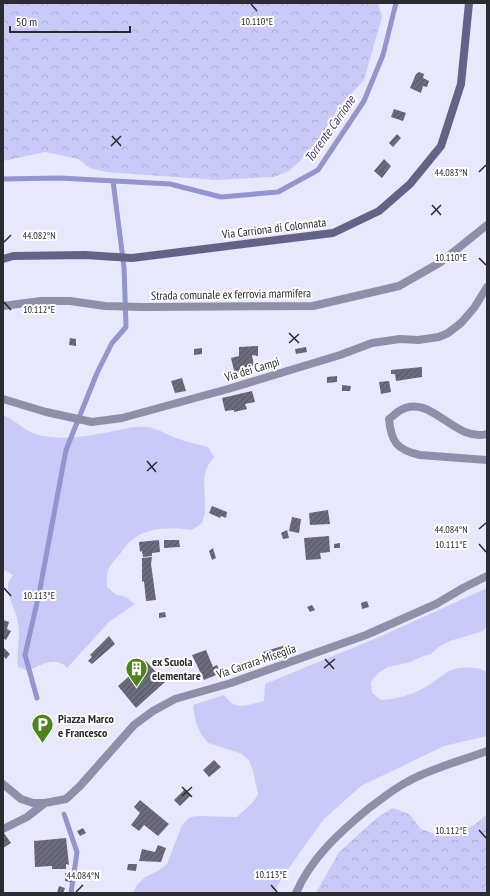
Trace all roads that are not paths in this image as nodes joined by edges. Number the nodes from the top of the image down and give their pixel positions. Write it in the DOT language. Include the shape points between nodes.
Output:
graph roads {
  1 [pos="469,3"];
  2 [pos="487,225"];
  3 [pos="3,259"];
  4 [pos="487,287"];
  5 [pos="3,306"];
  6 [pos="3,399"];
  7 [pos="487,434"];
  8 [pos="487,460"];
  9 [pos="487,576"];
  10 [pos="487,751"];
  11 [pos="3,784"];
  12 [pos="46,803"];
  13 [pos="3,829"];
  14 [pos="296,893"];
  1 -- 3 [label="main road, Via Carriona di Colonnata" via="461,84 441,146 410,184 379,211 333,233 132,258 85,255 13,256"];
  2 -- 5 [label="street, Strada comunale ex ferrovia marmifera" via="441,262 399,286 313,306 143,307 41,301"];
  4 -- 6 [label="street, Via dei Campi" via="461,323 439,337 372,343 221,391 122,418 92,422"];
  7 -- 8 [label="street" via="478,436 460,431 427,409 412,407 400,411 389,419 391,435 399,447 410,453"];
  9 -- 12 [label="street, Via Carrara-Miseglia" via="436,604 366,635 230,684 175,699 134,725 66,799"];
  10 -- 14 [label="street" via="426,773 389,793 345,828 321,854 301,881"];
  11 -- 12 [label="street, Via Carrara-Miseglia" via="21,799 32,804"];
  12 -- 13 [label="street" via="27,817"];
}
